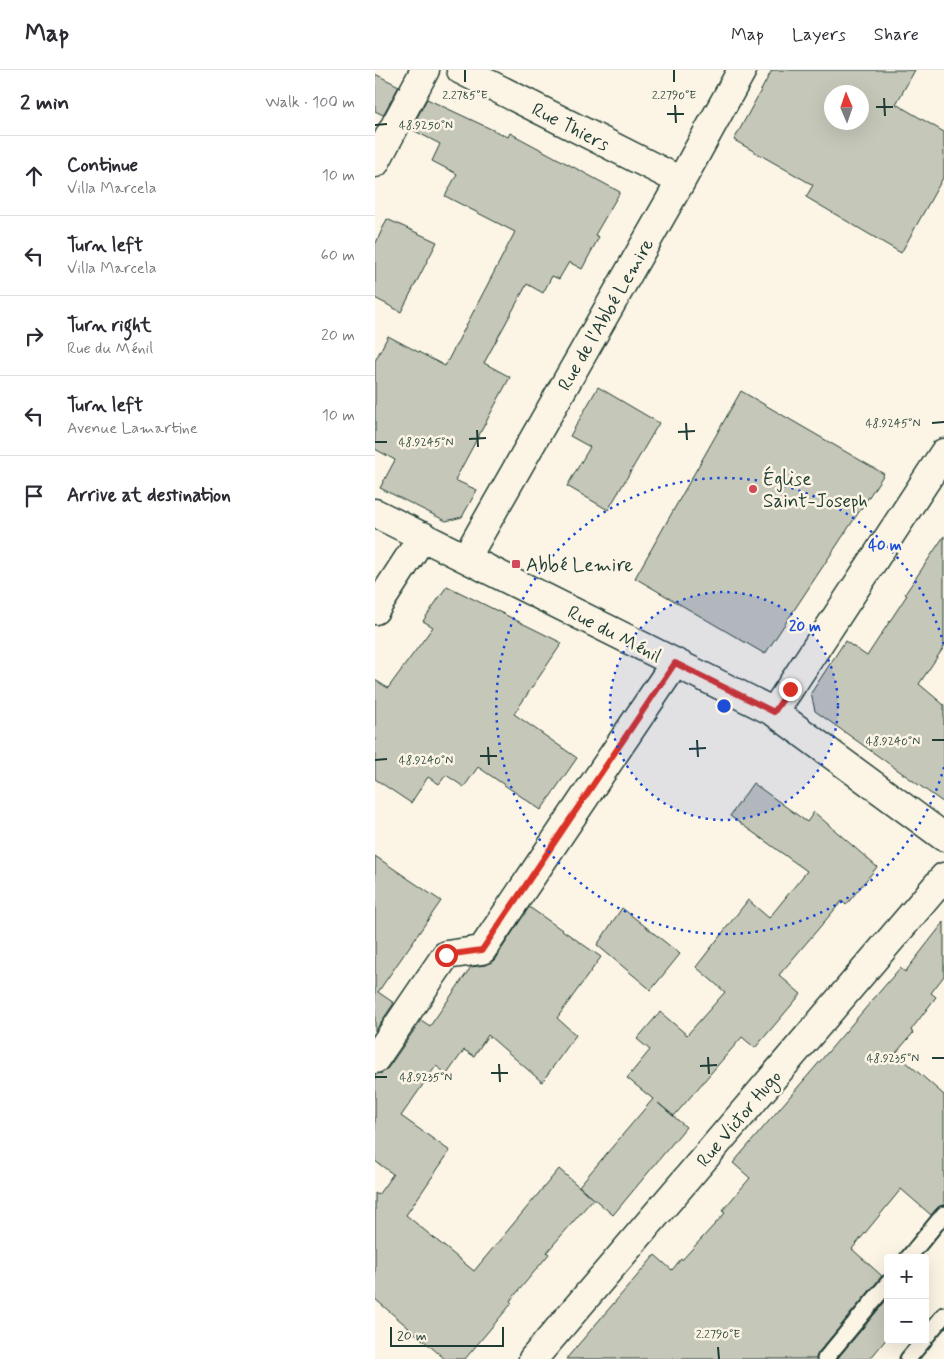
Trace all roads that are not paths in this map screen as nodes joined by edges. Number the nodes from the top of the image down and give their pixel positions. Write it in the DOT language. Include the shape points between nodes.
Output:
graph roads {
  1 [pos="425,70"];
  2 [pos="461,70"];
  3 [pos="742,70"];
  4 [pos="375,163"];
  5 [pos="681,181"];
  6 [pos="944,453"];
  7 [pos="375,512"];
  8 [pos="423,536"];
  9 [pos="466,558"];
  10 [pos="375,610"];
  11 [pos="675,663"];
  12 [pos="774,712"];
  13 [pos="944,837"];
  14 [pos="944,877"];
  15 [pos="375,1058"];
  16 [pos="944,1214"];
  17 [pos="911,1254"];
  18 [pos="884,1288"];
  19 [pos="944,1315"];
  20 [pos="929,1333"];
  21 [pos="920,1344"];
  22 [pos="533,1359"];
  23 [pos="825,1359"];
  24 [pos="908,1359"];
  1 -- 4 [label="street"];
  2 -- 5 [label="street, Rue Thiers"];
  3 -- 5 [label="street, Rue de l'Abbé Lemire"];
  5 -- 9 [label="street, Rue de l'Abbé Lemire"];
  6 -- 12 [label="street"];
  7 -- 8 [label="street, Rue du Ménil"];
  8 -- 9 [label="street, Rue du Ménil"];
  8 -- 10 [label="street"];
  9 -- 11 [label="street, Rue du Ménil"];
  11 -- 12 [label="street, Rue du Ménil"];
  11 -- 15 [label="street" via="482,950 446,955"];
  12 -- 13 [label="street, Rue du Ménil"];
  14 -- 22 [label="street, Rue Victor Hugo"];
  16 -- 17 [label="lane"];
  18 -- 23 [label="lane"];
  19 -- 20 [label="lane"];
  21 -- 24 [label="lane"];
}
